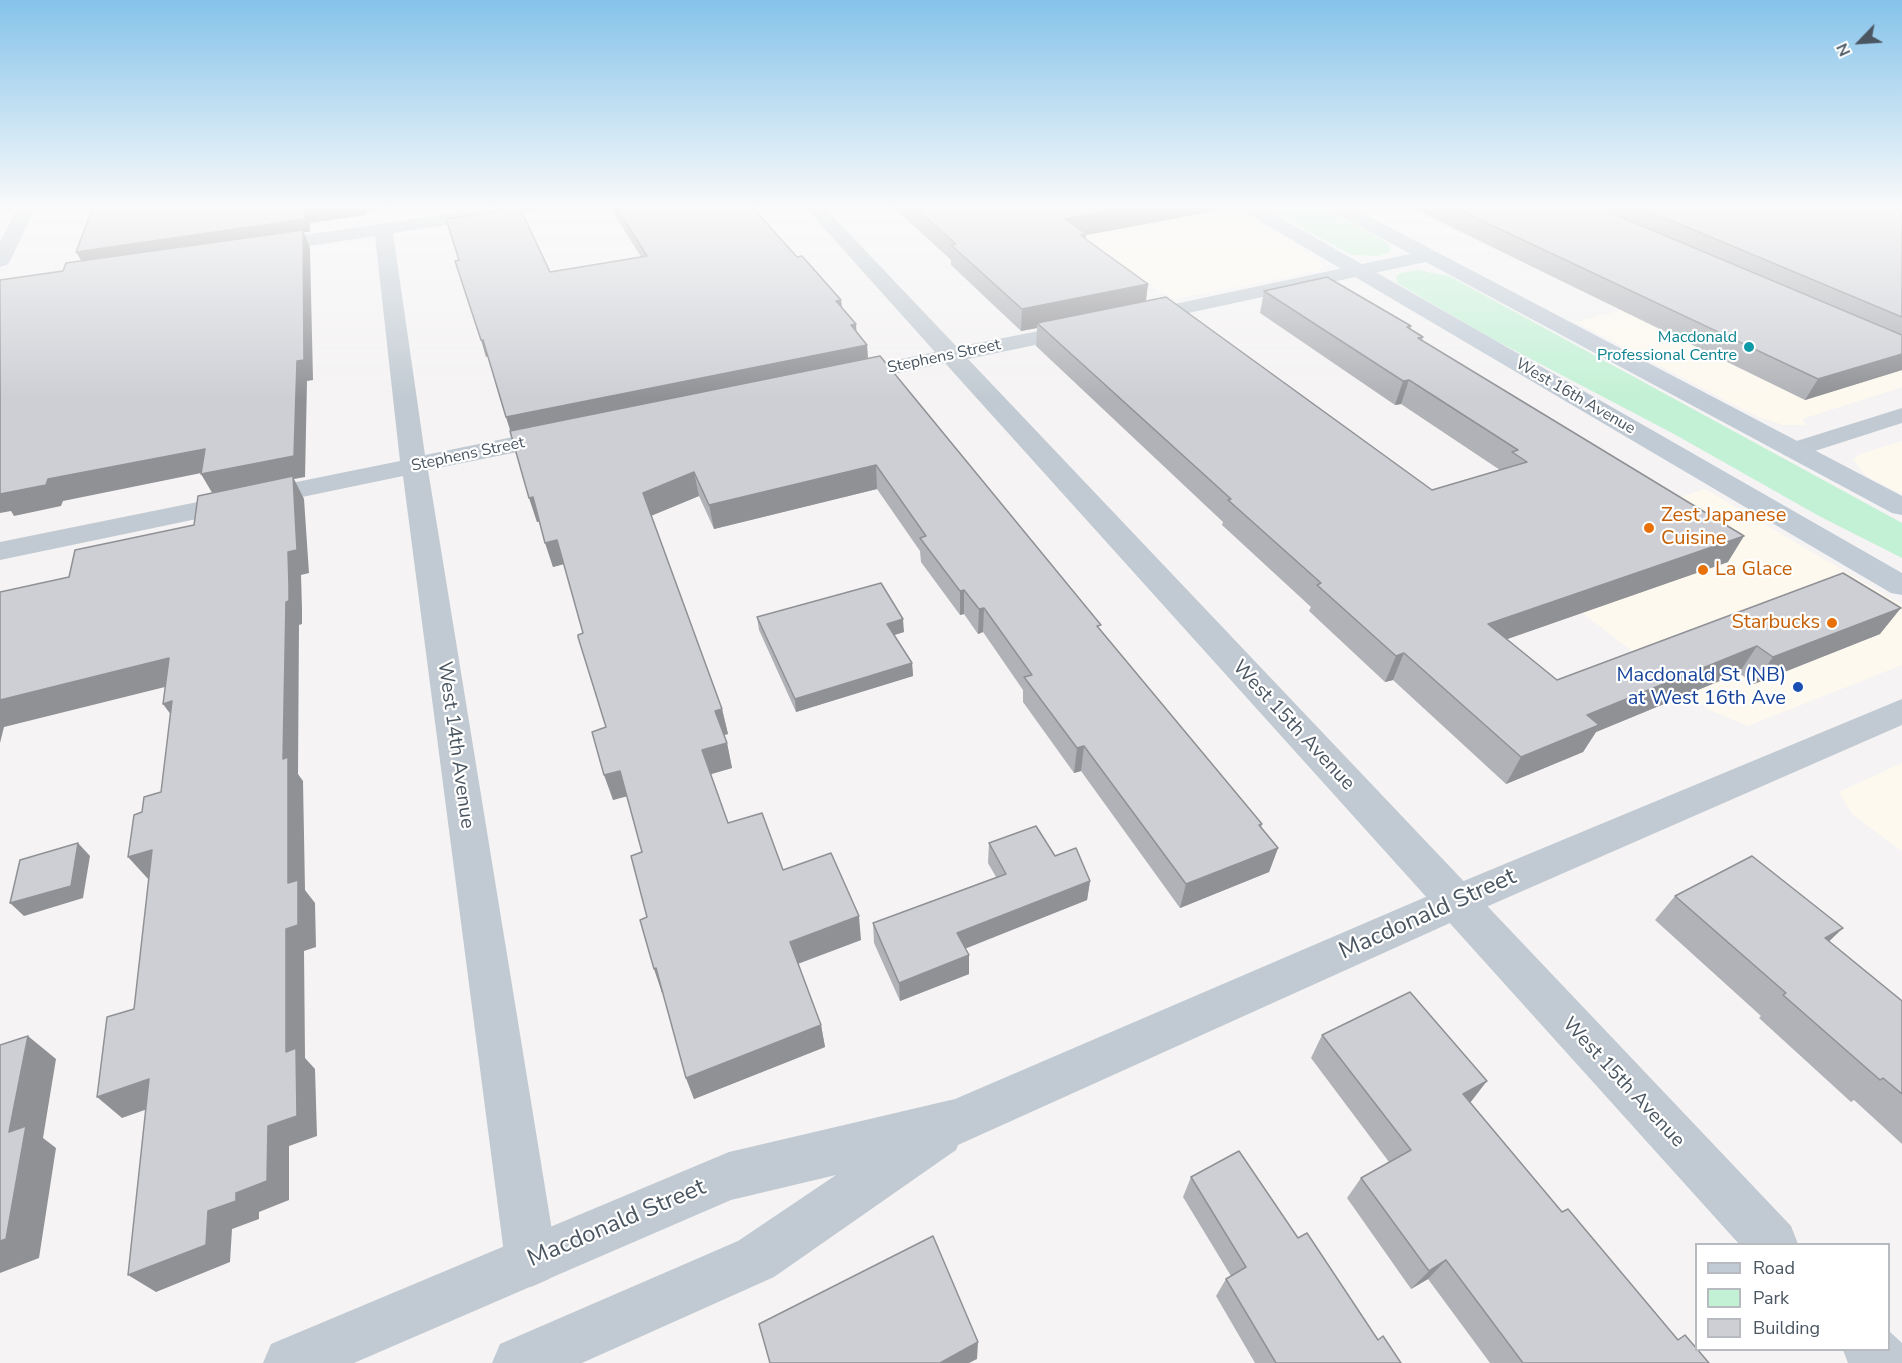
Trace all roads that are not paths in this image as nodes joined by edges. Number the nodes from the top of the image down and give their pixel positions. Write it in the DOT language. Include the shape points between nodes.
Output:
graph roads {
  1 [pos="388,271"];
  2 [pos="872,271"];
  3 [pos="1358,271"];
  4 [pos="1455,271"];
  5 [pos="951,356"];
  6 [pos="829,381"];
  7 [pos="1902,415"];
  8 [pos="576,432"];
  9 [pos="1792,450"];
  10 [pos="414,466"];
  11 [pos="1902,507"];
  12 [pos="0,551"];
  13 [pos="1902,586"];
  14 [pos="1902,711"];
  15 [pos="1456,902"];
  16 [pos="956,1122"];
  17 [pos="1771,1243"];
  18 [pos="531,1261"];
  19 [pos="1871,1351"];
  20 [pos="535,1359"];
  21 [pos="290,1363"];
  22 [pos="1883,1363"];
  1 -- 10 [label="street, West 14th Avenue"];
  2 -- 5 [label="street, West 15th Avenue"];
  3 -- 5 [label="street, Stephens Street"];
  3 -- 13 [label="main road, West 16th Avenue"];
  4 -- 9 [label="main road"];
  5 -- 6 [label="street, Stephens Street"];
  5 -- 15 [label="street, West 15th Avenue"];
  7 -- 9 [label="street"];
  8 -- 10 [label="street, Stephens Street"];
  9 -- 11 [label="main road"];
  10 -- 12 [label="street, Stephens Street"];
  10 -- 18 [label="street, West 14th Avenue"];
  14 -- 15 [label="street, Macdonald Street"];
  15 -- 16 [label="street, Macdonald Street"];
  15 -- 17 [label="street, West 15th Avenue"];
  16 -- 18 [label="street, Macdonald Street" via="729,1176"];
  16 -- 20 [label="street, Macdonald Street" via="756,1259"];
  18 -- 21 [label="street, Macdonald Street"];
  19 -- 22 [label="street"];
}
